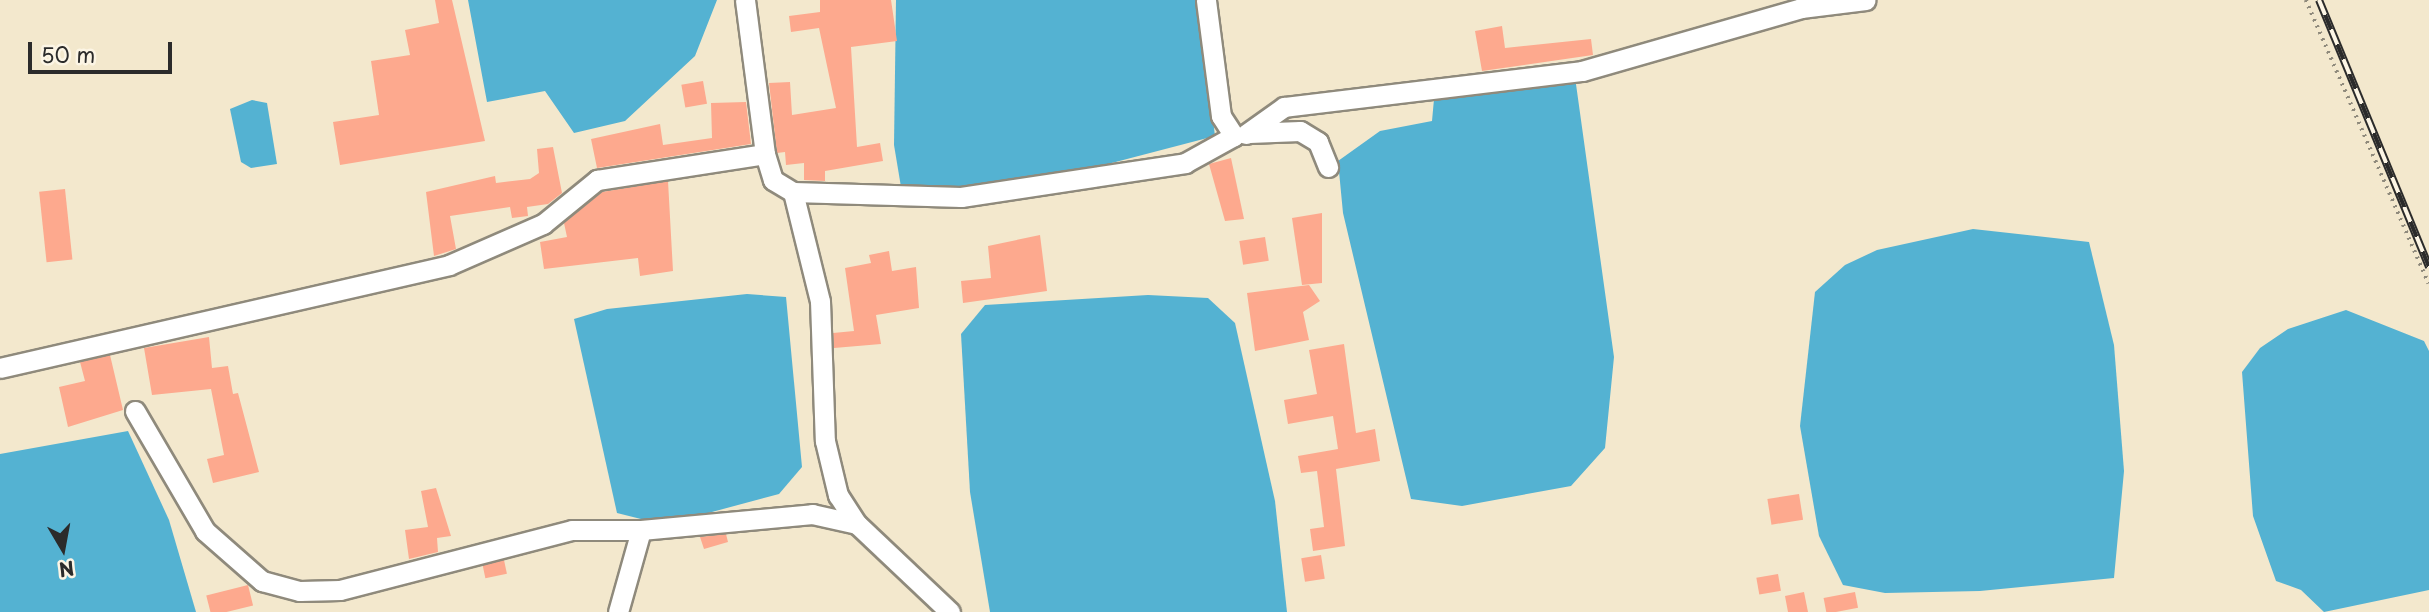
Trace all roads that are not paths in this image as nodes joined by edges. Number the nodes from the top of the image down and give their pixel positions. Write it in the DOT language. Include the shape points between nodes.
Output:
graph roads {
  1 [pos="745,0"];
  2 [pos="1206,0"];
  3 [pos="1866,0"];
  4 [pos="1240,135"];
  5 [pos="765,154"];
  6 [pos="1328,167"];
  7 [pos="793,192"];
  8 [pos="0,368"];
  9 [pos="135,411"];
  10 [pos="856,524"];
  11 [pos="641,530"];
  12 [pos="618,612"];
  13 [pos="950,612"];
  1 -- 5 [label="street"];
  2 -- 4 [label="street" via="1221,116"];
  3 -- 4 [label="street" via="1801,8 1582,71 1284,107"];
  4 -- 6 [label="street" via="1300,131 1318,142"];
  4 -- 7 [label="street" via="1185,163 1014,193"];
  5 -- 7 [label="street" via="773,180"];
  5 -- 8 [label="street" via="597,180 543,224 449,265"];
  7 -- 10 [label="street" via="820,301 825,441 838,495"];
  9 -- 11 [label="street" via="205,531 262,581 300,591 340,590 572,530"];
  10 -- 11 [label="street" via="800,514"];
  10 -- 13 [label="street"];
  11 -- 12 [label="street"];
}
